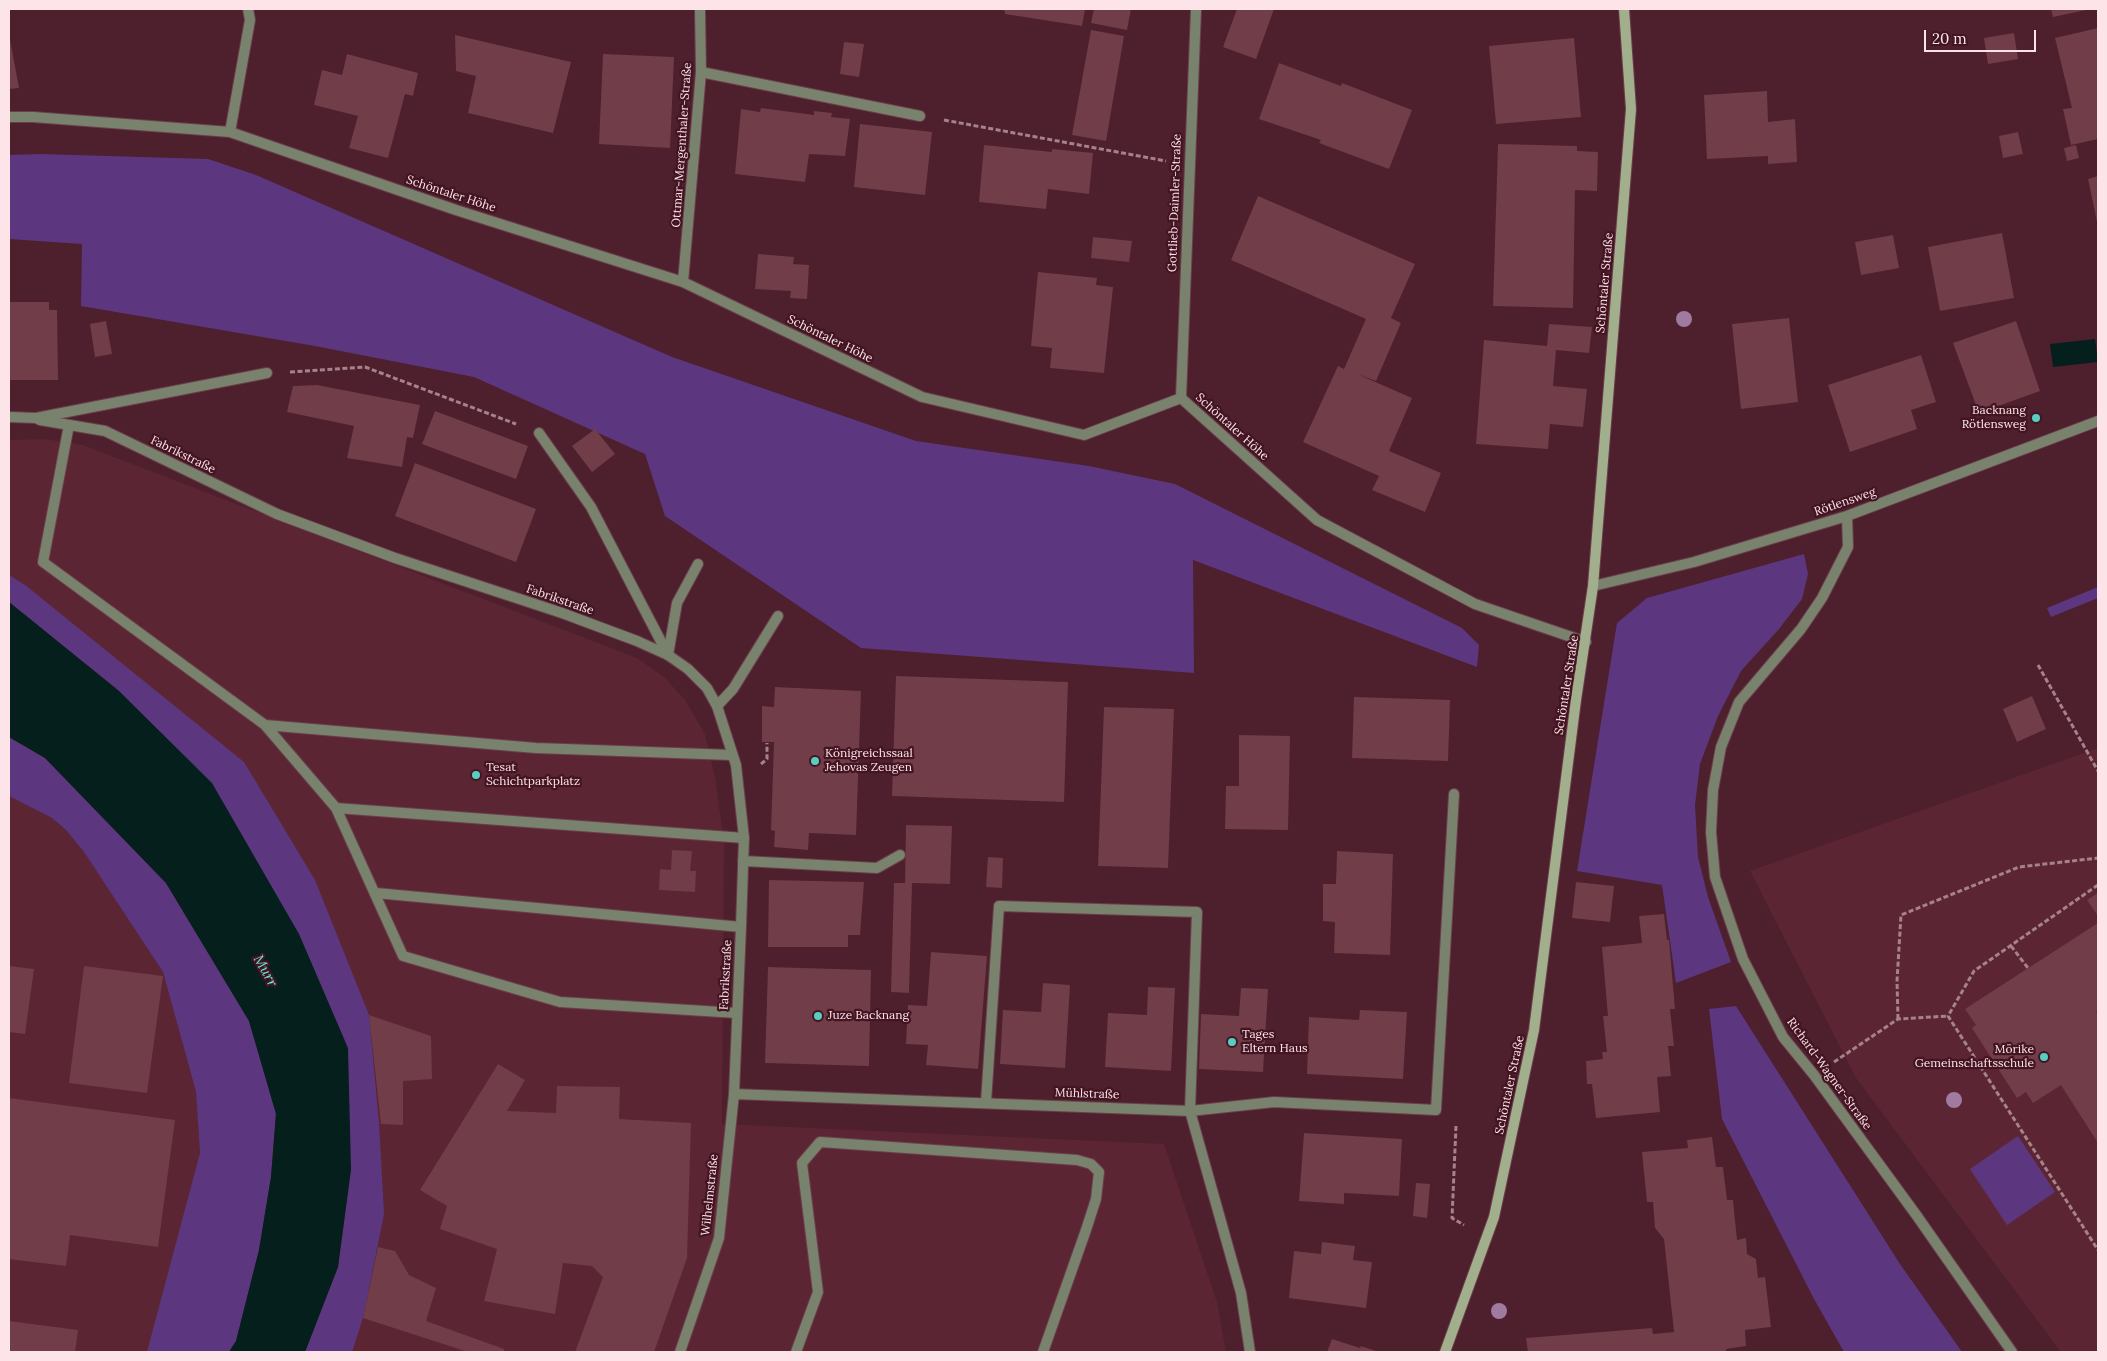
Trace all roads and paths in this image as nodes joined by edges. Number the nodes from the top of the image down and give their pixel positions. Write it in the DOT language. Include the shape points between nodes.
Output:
graph roads {
  1 [pos="248,9"];
  2 [pos="700,9"];
  3 [pos="1196,9"];
  4 [pos="1624,9"];
  5 [pos="701,72"];
  6 [pos="920,116"];
  7 [pos="9,117"];
  8 [pos="230,132"];
  9 [pos="1189,165"];
  10 [pos="683,282"];
  11 [pos="267,373"];
  12 [pos="1181,398"];
  13 [pos="9,417"];
  14 [pos="36,418"];
  15 [pos="2098,421"];
  16 [pos="70,425"];
  17 [pos="539,433"];
  18 [pos="1847,516"];
  19 [pos="698,564"];
  20 [pos="1593,586"];
  21 [pos="778,616"];
  22 [pos="1586,642"];
  23 [pos="668,655"];
  24 [pos="2038,665"];
  25 [pos="717,706"];
  26 [pos="265,726"];
  27 [pos="732,755"];
  28 [pos="2098,771"];
  29 [pos="1454,794"];
  30 [pos="336,808"];
  31 [pos="744,838"];
  32 [pos="900,855"];
  33 [pos="2098,858"];
  34 [pos="743,861"];
  35 [pos="2098,884"];
  36 [pos="376,893"];
  37 [pos="741,927"];
  38 [pos="2011,946"];
  39 [pos="2028,968"];
  40 [pos="737,1013"];
  41 [pos="1948,1016"];
  42 [pos="1898,1019"];
  43 [pos="1814,1075"];
  44 [pos="734,1094"];
  45 [pos="986,1102"];
  46 [pos="1436,1110"];
  47 [pos="1190,1111"];
  48 [pos="1486,1238"];
  49 [pos="2098,1250"];
  50 [pos="680,1352"];
  51 [pos="796,1352"];
  52 [pos="1043,1352"];
  53 [pos="1250,1352"];
  54 [pos="1445,1352"];
  55 [pos="2012,1352"];
  1 -- 8 [label="street" via="250,20"];
  2 -- 5 [label="street, Ottmar-Mergenthaler-Straße"];
  3 -- 9 [label="street, Gottlieb-Daimler-Straße"];
  4 -- 20 [label="street, Schöntaler Straße" via="1631,109"];
  5 -- 6 [label="street"];
  5 -- 10 [label="street, Ottmar-Mergenthaler-Straße"];
  6 -- 9 [label="path"];
  7 -- 8 [label="street, Schöntaler Höhe"];
  8 -- 10 [label="street, Schöntaler Höhe" via="456,210"];
  9 -- 12 [label="street, Gottlieb-Daimler-Straße"];
  10 -- 12 [label="street, Schöntaler Höhe" via="922,397 1084,435"];
  11 -- 14 [label="street"];
  11 -- 17 [label="path" via="365,367"];
  12 -- 22 [label="street, Schöntaler Höhe" via="1316,520 1475,604"];
  13 -- 14 [label="street, Fabrikstraße"];
  14 -- 16 [label="street, Fabrikstraße"];
  15 -- 18 [label="street, Rötlensweg"];
  16 -- 23 [label="street, Fabrikstraße" via="105,431 277,514 395,558 562,613"];
  16 -- 26 [label="street" via="43,562"];
  17 -- 23 [label="street" via="591,507"];
  18 -- 20 [label="street, Rötlensweg" via="1694,562"];
  18 -- 43 [label="street, Richard-Wagner-Straße" via="1848,547 1822,598 1801,629 1739,702 1721,747 1713,790 1711,832 1716,877 1743,959 1783,1037"];
  19 -- 23 [label="street" via="677,603"];
  20 -- 22 [label="street, Schöntaler Straße"];
  21 -- 25 [label="street" via="733,689"];
  22 -- 48 [label="street, Schöntaler Straße" via="1534,1030 1494,1217"];
  23 -- 25 [label="street, Fabrikstraße" via="707,688"];
  24 -- 28 [label="path"];
  25 -- 27 [label="street, Fabrikstraße"];
  26 -- 27 [label="street" via="536,748"];
  26 -- 30 [label="street"];
  27 -- 31 [label="street, Fabrikstraße" via="736,765"];
  29 -- 46 [label="street"];
  30 -- 31 [label="street"];
  30 -- 36 [label="street"];
  31 -- 34 [label="street, Fabrikstraße"];
  32 -- 34 [label="street" via="877,868"];
  33 -- 42 [label="path" via="2019,866 1901,915"];
  34 -- 37 [label="street, Fabrikstraße"];
  35 -- 38 [label="path"];
  36 -- 37 [label="street"];
  36 -- 40 [label="street" via="403,956 560,1002"];
  37 -- 40 [label="street, Fabrikstraße"];
  38 -- 39 [label="path"];
  38 -- 41 [label="path" via="1974,971"];
  40 -- 44 [label="street, Fabrikstraße"];
  41 -- 42 [label="path"];
  41 -- 49 [label="path"];
  42 -- 43 [label="path"];
  43 -- 55 [label="street, Richard-Wagner-Straße"];
  44 -- 45 [label="street, Mühlstraße"];
  44 -- 50 [label="street, Wilhelmstraße" via="719,1238"];
  45 -- 47 [label="street, Mühlstraße"];
  45 -- 47 [label="street" via="999,906 1197,912"];
  46 -- 47 [label="street, Mühlstraße" via="1274,1102"];
  46 -- 48 [label="path" via="1457,1104 1452,1218"];
  47 -- 53 [label="street" via="1241,1293"];
  48 -- 54 [label="street, Schöntaler Straße"];
  51 -- 52 [label="street" via="818,1292 802,1163 820,1142 1077,1160 1091,1164 1100,1172 1096,1199"];
}
